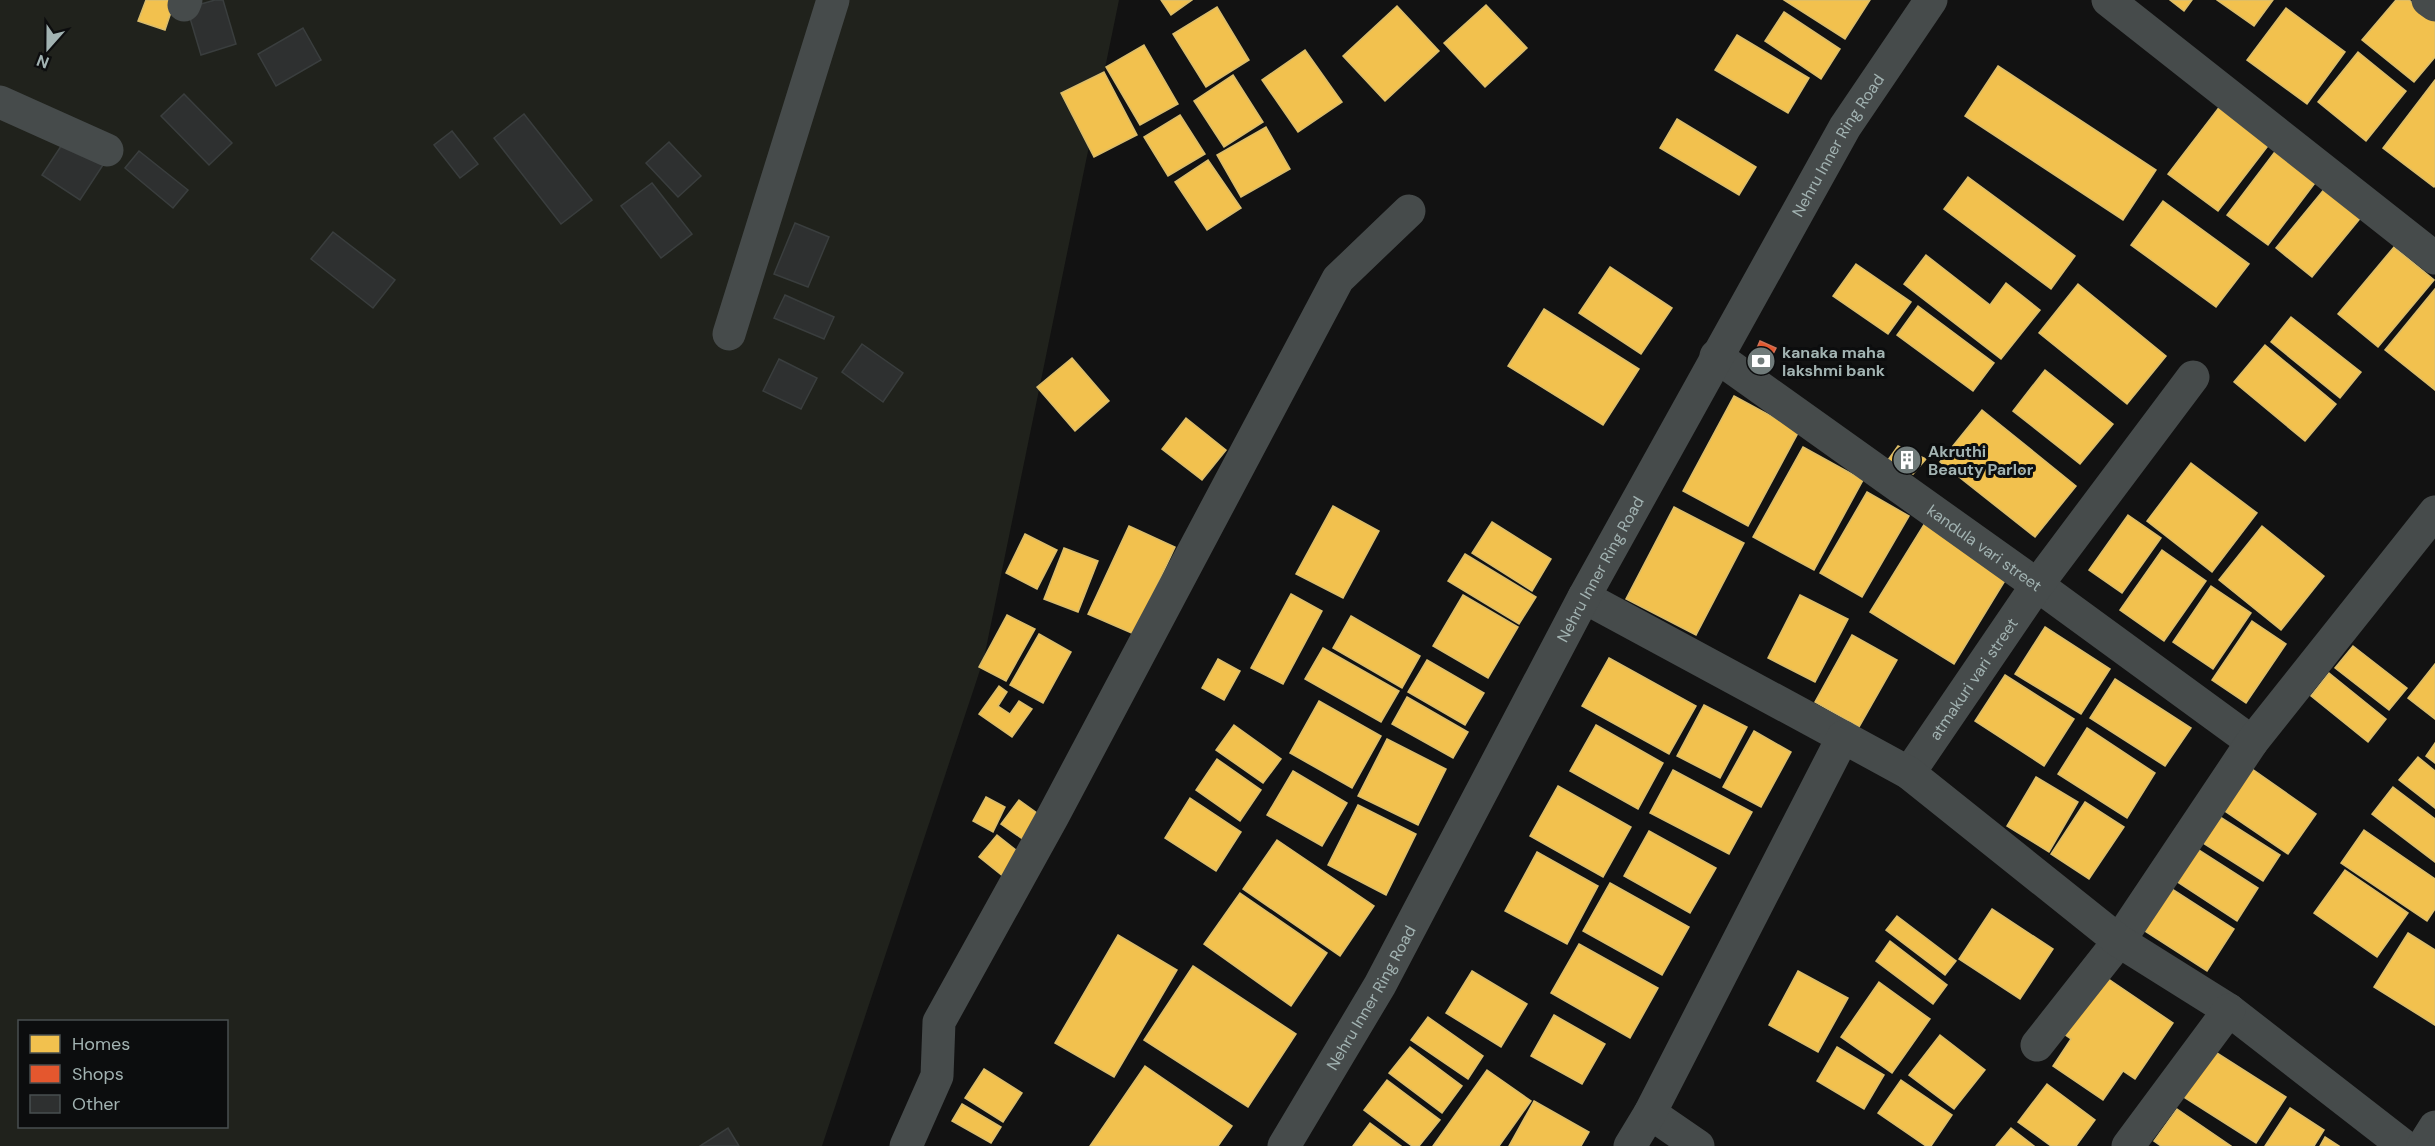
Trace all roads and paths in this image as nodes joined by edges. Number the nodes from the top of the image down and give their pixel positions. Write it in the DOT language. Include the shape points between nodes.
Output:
graph roads {
  1 [pos="833,0"];
  2 [pos="1931,0"];
  3 [pos="2108,0"];
  4 [pos="2428,0"];
  5 [pos="2435,5"];
  6 [pos="0,102"];
  7 [pos="107,150"];
  8 [pos="1409,211"];
  9 [pos="2435,258"];
  10 [pos="729,334"];
  11 [pos="1716,356"];
  12 [pos="2193,377"];
  13 [pos="2435,512"];
  14 [pos="2037,585"];
  15 [pos="1584,597"];
  16 [pos="1843,737"];
  17 [pos="2252,742"];
  18 [pos="1909,773"];
  19 [pos="2119,941"];
  20 [pos="2229,1010"];
  21 [pos="2037,1045"];
  22 [pos="1650,1113"];
  23 [pos="2435,1127"];
  24 [pos="906,1146"];
  25 [pos="1284,1146"];
  26 [pos="1630,1146"];
  27 [pos="1698,1146"];
  28 [pos="2128,1146"];
  29 [pos="2404,1146"];
  30 [pos="2423,1146"];
  1 -- 10 [label="street"];
  2 -- 11 [label="street, Nehru Inner Ring Road" via="1845,127"];
  3 -- 9 [label="street"];
  4 -- 5 [label="street"];
  6 -- 7 [label="street"];
  8 -- 24 [label="street" via="1338,279 939,1022 937,1076"];
  11 -- 14 [label="street, kandula vari street"];
  11 -- 15 [label="street, Nehru Inner Ring Road"];
  12 -- 14 [label="street, atmakuri vari street"];
  13 -- 17 [label="street"];
  14 -- 17 [label="street, kandula vari street"];
  14 -- 18 [label="street, atmakuri vari street"];
  15 -- 16 [label="street"];
  15 -- 25 [label="street, Nehru Inner Ring Road" via="1380,985"];
  16 -- 18 [label="street"];
  16 -- 22 [label="street"];
  17 -- 19 [label="street"];
  18 -- 19 [label="street"];
  19 -- 20 [label="street"];
  19 -- 21 [label="street"];
  20 -- 28 [label="street"];
  20 -- 29 [label="street"];
  22 -- 26 [label="street"];
  22 -- 27 [label="street"];
  23 -- 30 [label="street"];
}
